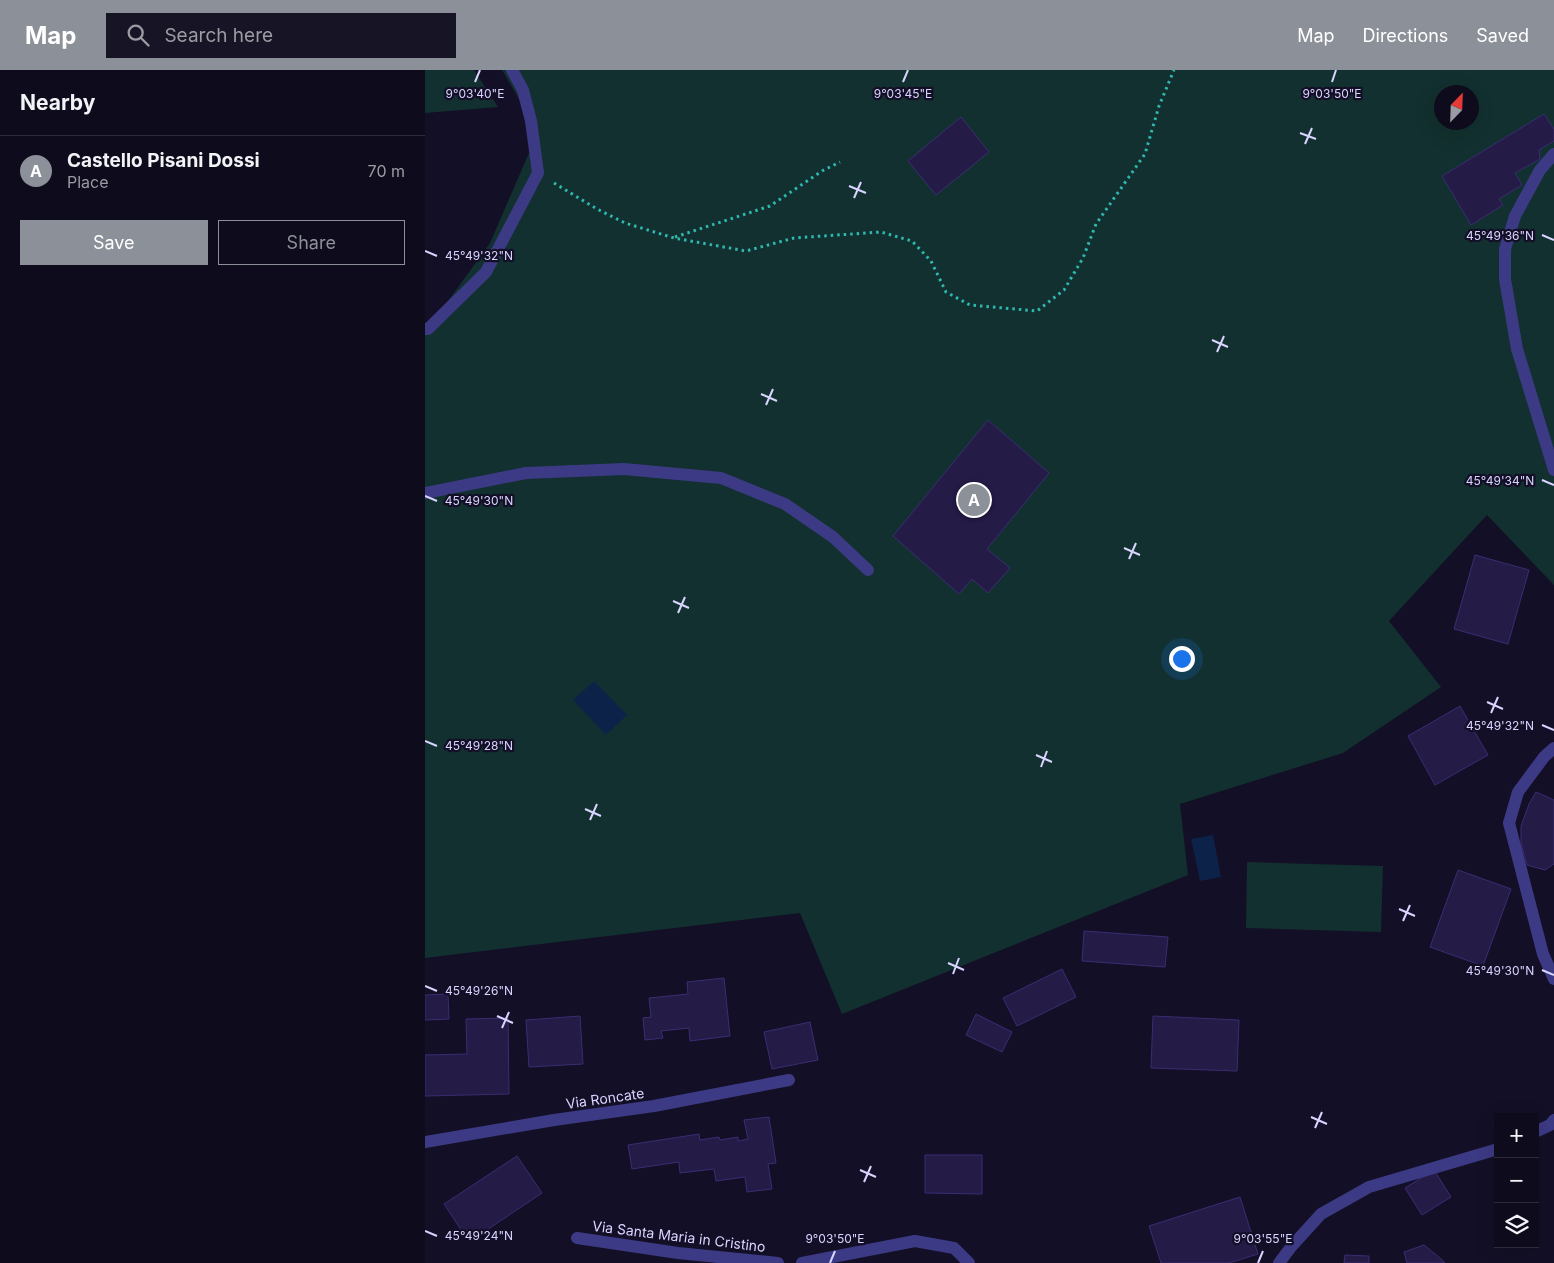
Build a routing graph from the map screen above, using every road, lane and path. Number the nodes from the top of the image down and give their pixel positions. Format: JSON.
{"nodes":[{"id":1,"x":512,"y":70,"type":"edge"},
{"id":2,"x":1174,"y":70,"type":"edge"},
{"id":3,"x":1554,"y":154,"type":"edge"},
{"id":4,"x":840,"y":162,"type":"dead end"},
{"id":5,"x":538,"y":173,"type":"junction"},
{"id":6,"x":674,"y":238,"type":"junction"},
{"id":7,"x":425,"y":329,"type":"edge"},
{"id":8,"x":1554,"y":470,"type":"edge"},
{"id":9,"x":425,"y":493,"type":"edge"},
{"id":10,"x":868,"y":570,"type":"dead end"},
{"id":11,"x":1554,"y":748,"type":"edge"},
{"id":12,"x":1554,"y":979,"type":"edge"},
{"id":13,"x":789,"y":1080,"type":"dead end"},
{"id":14,"x":1554,"y":1120,"type":"edge"},
{"id":15,"x":1539,"y":1130,"type":"edge"},
{"id":16,"x":425,"y":1142,"type":"edge"},
{"id":17,"x":1494,"y":1149,"type":"edge"},
{"id":18,"x":577,"y":1238,"type":"dead end"},
{"id":19,"x":778,"y":1263,"type":"edge"},
{"id":20,"x":802,"y":1263,"type":"edge"},
{"id":21,"x":969,"y":1263,"type":"edge"},
{"id":22,"x":1279,"y":1263,"type":"edge"}],
"edges":[{"from":1,"to":5,"type":"street"},
{"from":2,"to":6,"type":"path"},
{"from":3,"to":8,"type":"street"},
{"from":4,"to":6,"type":"path"},
{"from":5,"to":6,"type":"path"},
{"from":5,"to":7,"type":"street"},
{"from":9,"to":10,"type":"street"},
{"from":11,"to":12,"type":"street"},
{"from":13,"to":16,"type":"street","name":"Via Roncate"},
{"from":14,"to":15,"type":"street"},
{"from":17,"to":22,"type":"street"},
{"from":18,"to":19,"type":"street","name":"Via Santa Maria in Cristino"},
{"from":20,"to":21,"type":"street"}]}
